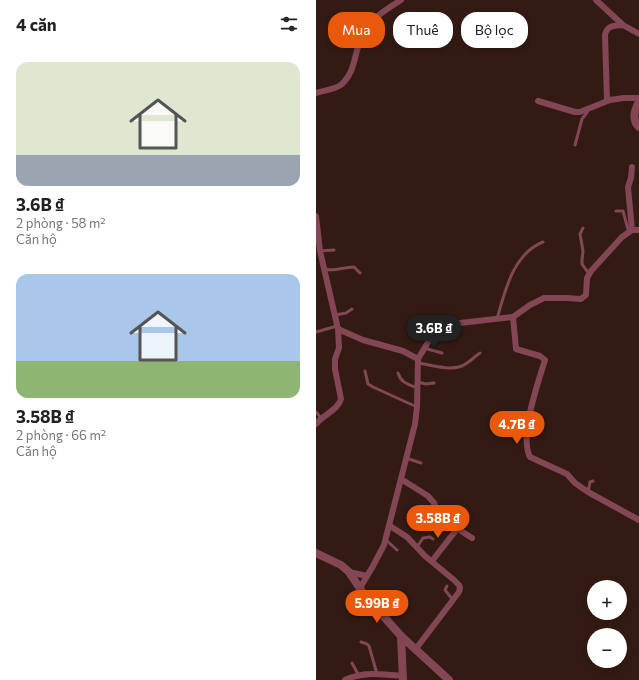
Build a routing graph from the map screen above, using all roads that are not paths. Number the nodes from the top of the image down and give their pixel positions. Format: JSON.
{"nodes":[{"id":1,"x":401,"y":0,"type":"edge"},
{"id":2,"x":596,"y":0,"type":"edge"},
{"id":3,"x":622,"y":25,"type":"junction"},
{"id":4,"x":639,"y":34,"type":"edge"},
{"id":5,"x":316,"y":93,"type":"edge"},
{"id":6,"x":639,"y":98,"type":"edge"},
{"id":7,"x":538,"y":101,"type":"dead end"},
{"id":8,"x":607,"y":101,"type":"junction"},
{"id":9,"x":639,"y":101,"type":"edge"},
{"id":10,"x":589,"y":109,"type":"junction"},
{"id":11,"x":639,"y":127,"type":"edge"},
{"id":12,"x":575,"y":145,"type":"dead end"},
{"id":13,"x":632,"y":167,"type":"dead end"},
{"id":14,"x":616,"y":211,"type":"dead end"},
{"id":15,"x":316,"y":216,"type":"edge"},
{"id":16,"x":583,"y":228,"type":"dead end"},
{"id":17,"x":633,"y":231,"type":"edge"},
{"id":18,"x":543,"y":242,"type":"dead end"},
{"id":19,"x":334,"y":250,"type":"dead end"},
{"id":20,"x":320,"y":251,"type":"junction"},
{"id":21,"x":324,"y":269,"type":"junction"},
{"id":22,"x":360,"y":273,"type":"dead end"},
{"id":23,"x":588,"y":274,"type":"junction"},
{"id":24,"x":352,"y":309,"type":"dead end"},
{"id":25,"x":334,"y":314,"type":"junction"},
{"id":26,"x":513,"y":317,"type":"junction"},
{"id":27,"x":497,"y":319,"type":"junction"},
{"id":28,"x":337,"y":327,"type":"junction"},
{"id":29,"x":316,"y":332,"type":"edge"},
{"id":30,"x":424,"y":348,"type":"junction"},
{"id":31,"x":442,"y":353,"type":"dead end"},
{"id":32,"x":480,"y":353,"type":"dead end"},
{"id":33,"x":418,"y":361,"type":"junction"},
{"id":34,"x":365,"y":371,"type":"dead end"},
{"id":35,"x":398,"y":373,"type":"dead end"},
{"id":36,"x":434,"y":383,"type":"dead end"},
{"id":37,"x":417,"y":385,"type":"junction"},
{"id":38,"x":417,"y":407,"type":"junction"},
{"id":39,"x":316,"y":412,"type":"edge"},
{"id":40,"x":321,"y":418,"type":"junction"},
{"id":41,"x":316,"y":424,"type":"edge"},
{"id":42,"x":406,"y":458,"type":"junction"},
{"id":43,"x":421,"y":463,"type":"dead end"},
{"id":44,"x":401,"y":478,"type":"junction"},
{"id":45,"x":593,"y":481,"type":"dead end"},
{"id":46,"x":588,"y":492,"type":"junction"},
{"id":47,"x":639,"y":520,"type":"edge"},
{"id":48,"x":390,"y":526,"type":"junction"},
{"id":49,"x":457,"y":528,"type":"junction"},
{"id":50,"x":472,"y":538,"type":"dead end"},
{"id":51,"x":433,"y":539,"type":"dead end"},
{"id":52,"x":386,"y":540,"type":"junction"},
{"id":53,"x":417,"y":547,"type":"junction"},
{"id":54,"x":397,"y":550,"type":"dead end"},
{"id":55,"x":316,"y":553,"type":"edge"},
{"id":56,"x":432,"y":561,"type":"junction"},
{"id":57,"x":349,"y":572,"type":"junction"},
{"id":58,"x":367,"y":576,"type":"junction"},
{"id":59,"x":447,"y":586,"type":"dead end"},
{"id":60,"x":360,"y":588,"type":"junction"},
{"id":61,"x":453,"y":600,"type":"junction"},
{"id":62,"x":401,"y":636,"type":"junction"},
{"id":63,"x":361,"y":642,"type":"dead end"},
{"id":64,"x":413,"y":648,"type":"junction"},
{"id":65,"x":402,"y":654,"type":"junction"},
{"id":66,"x":352,"y":663,"type":"dead end"},
{"id":67,"x":377,"y":674,"type":"junction"},
{"id":68,"x":359,"y":676,"type":"junction"},
{"id":69,"x":403,"y":678,"type":"edge"},
{"id":70,"x":345,"y":680,"type":"edge"},
{"id":71,"x":448,"y":680,"type":"edge"}],
"edges":[{"from":1,"to":5,"type":"street"},
{"from":2,"to":3,"type":"street"},
{"from":3,"to":4,"type":"street"},
{"from":3,"to":8,"type":"street"},
{"from":6,"to":8,"type":"street"},
{"from":7,"to":10,"type":"street"},
{"from":8,"to":10,"type":"street"},
{"from":9,"to":11,"type":"street"},
{"from":10,"to":12,"type":"lane"},
{"from":13,"to":17,"type":"street"},
{"from":14,"to":17,"type":"lane"},
{"from":15,"to":20,"type":"street"},
{"from":16,"to":23,"type":"lane"},
{"from":17,"to":23,"type":"street"},
{"from":18,"to":27,"type":"lane"},
{"from":19,"to":20,"type":"lane"},
{"from":20,"to":21,"type":"street"},
{"from":21,"to":22,"type":"lane"},
{"from":21,"to":25,"type":"street"},
{"from":23,"to":26,"type":"street"},
{"from":24,"to":25,"type":"lane"},
{"from":25,"to":28,"type":"street"},
{"from":26,"to":27,"type":"street"},
{"from":26,"to":46,"type":"street"},
{"from":27,"to":30,"type":"street"},
{"from":28,"to":29,"type":"lane"},
{"from":28,"to":33,"type":"street"},
{"from":28,"to":40,"type":"street"},
{"from":30,"to":31,"type":"lane"},
{"from":30,"to":33,"type":"street"},
{"from":32,"to":33,"type":"lane"},
{"from":33,"to":37,"type":"street"},
{"from":34,"to":38,"type":"lane"},
{"from":35,"to":37,"type":"lane"},
{"from":36,"to":37,"type":"lane"},
{"from":37,"to":38,"type":"street"},
{"from":38,"to":42,"type":"street"},
{"from":39,"to":40,"type":"lane"},
{"from":40,"to":41,"type":"street"},
{"from":42,"to":43,"type":"lane"},
{"from":42,"to":44,"type":"street"},
{"from":44,"to":48,"type":"street"},
{"from":44,"to":49,"type":"street"},
{"from":45,"to":46,"type":"lane"},
{"from":46,"to":47,"type":"street"},
{"from":48,"to":52,"type":"street"},
{"from":48,"to":53,"type":"street"},
{"from":49,"to":50,"type":"street"},
{"from":49,"to":56,"type":"street"},
{"from":51,"to":53,"type":"lane"},
{"from":52,"to":54,"type":"lane"},
{"from":52,"to":58,"type":"street"},
{"from":53,"to":56,"type":"street"},
{"from":55,"to":57,"type":"street"},
{"from":56,"to":61,"type":"street"},
{"from":57,"to":58,"type":"street"},
{"from":57,"to":60,"type":"street"},
{"from":58,"to":60,"type":"street"},
{"from":59,"to":61,"type":"lane"},
{"from":60,"to":62,"type":"street"},
{"from":61,"to":64,"type":"street"},
{"from":62,"to":64,"type":"street"},
{"from":62,"to":65,"type":"street"},
{"from":63,"to":67,"type":"lane"},
{"from":64,"to":65,"type":"street"},
{"from":64,"to":71,"type":"street"},
{"from":65,"to":69,"type":"street"},
{"from":66,"to":68,"type":"lane"},
{"from":67,"to":68,"type":"street"},
{"from":67,"to":69,"type":"street"},
{"from":68,"to":70,"type":"street"}]}
